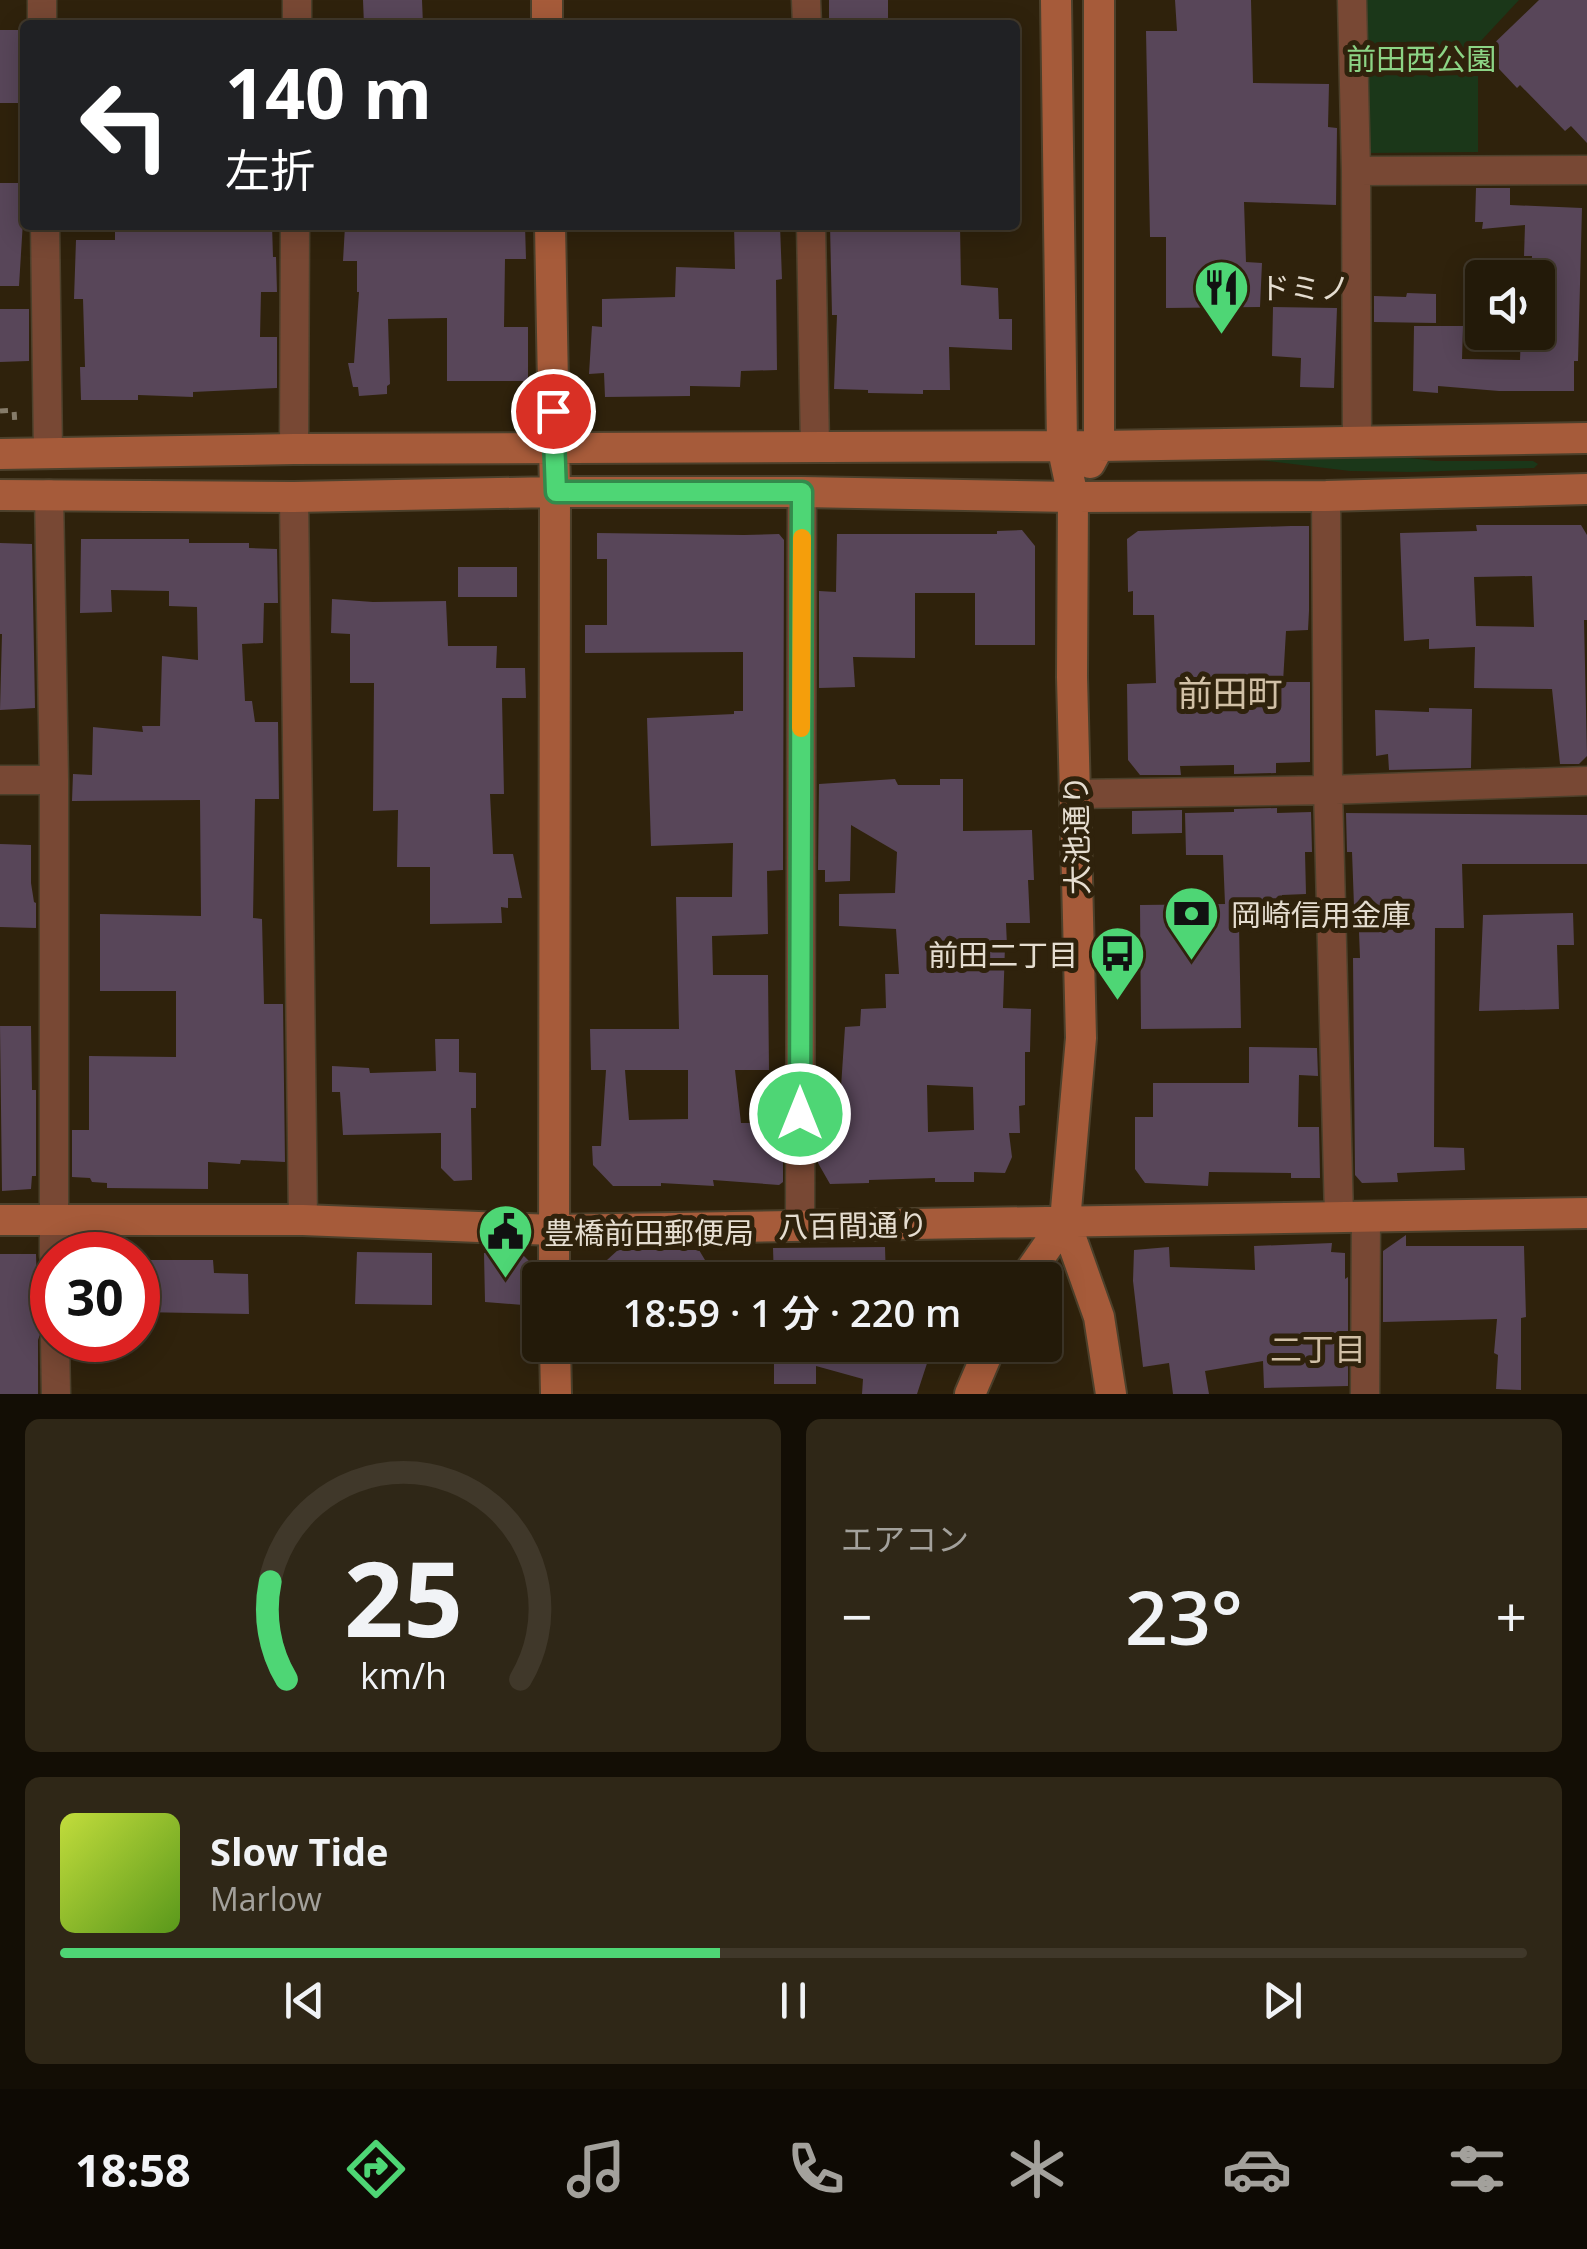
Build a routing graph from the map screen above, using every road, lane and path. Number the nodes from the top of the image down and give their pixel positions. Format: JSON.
{"nodes":[{"id":1,"x":1056,"y":0,"type":"edge"},
{"id":2,"x":1099,"y":0,"type":"edge"},
{"id":3,"x":1352,"y":0,"type":"edge"},
{"id":4,"x":1356,"y":170,"type":"junction"},
{"id":5,"x":1587,"y":170,"type":"edge"},
{"id":6,"x":45,"y":230,"type":"edge"},
{"id":7,"x":296,"y":230,"type":"edge"},
{"id":8,"x":550,"y":230,"type":"edge"},
{"id":9,"x":810,"y":230,"type":"edge"},
{"id":10,"x":0,"y":411,"type":"edge"},
{"id":11,"x":0,"y":424,"type":"edge"},
{"id":12,"x":1587,"y":438,"type":"edge"},
{"id":13,"x":1357,"y":442,"type":"junction"},
{"id":14,"x":1062,"y":445,"type":"junction"},
{"id":15,"x":1099,"y":446,"type":"junction"},
{"id":16,"x":554,"y":447,"type":"junction"},
{"id":17,"x":815,"y":447,"type":"junction"},
{"id":18,"x":294,"y":448,"type":"junction"},
{"id":19,"x":48,"y":453,"type":"junction"},
{"id":20,"x":0,"y":454,"type":"edge"},
{"id":21,"x":1587,"y":489,"type":"edge"},
{"id":22,"x":556,"y":492,"type":"junction"},
{"id":23,"x":802,"y":492,"type":"junction"},
{"id":24,"x":49,"y":494,"type":"junction"},
{"id":25,"x":0,"y":495,"type":"edge"},
{"id":26,"x":1326,"y":496,"type":"junction"},
{"id":27,"x":294,"y":497,"type":"junction"},
{"id":28,"x":1073,"y":497,"type":"junction"},
{"id":29,"x":0,"y":780,"type":"edge"},
{"id":30,"x":54,"y":780,"type":"junction"},
{"id":31,"x":1587,"y":781,"type":"edge"},
{"id":32,"x":1328,"y":790,"type":"junction"},
{"id":33,"x":1075,"y":794,"type":"junction"},
{"id":34,"x":1587,"y":1213,"type":"edge"},
{"id":35,"x":1352,"y":1216,"type":"junction"},
{"id":36,"x":0,"y":1220,"type":"edge"},
{"id":37,"x":54,"y":1220,"type":"junction"},
{"id":38,"x":304,"y":1220,"type":"junction"},
{"id":39,"x":1066,"y":1221,"type":"junction"},
{"id":40,"x":800,"y":1226,"type":"junction"},
{"id":41,"x":553,"y":1230,"type":"junction"},
{"id":42,"x":54,"y":1232,"type":"edge"},
{"id":43,"x":554,"y":1262,"type":"edge"},
{"id":44,"x":1037,"y":1262,"type":"edge"},
{"id":45,"x":55,"y":1362,"type":"edge"},
{"id":46,"x":555,"y":1362,"type":"edge"},
{"id":47,"x":984,"y":1362,"type":"edge"},
{"id":48,"x":56,"y":1394,"type":"edge"},
{"id":49,"x":556,"y":1394,"type":"edge"},
{"id":50,"x":970,"y":1394,"type":"edge"},
{"id":51,"x":1111,"y":1394,"type":"edge"},
{"id":52,"x":1364,"y":1394,"type":"edge"}],
"edges":[{"from":1,"to":14,"type":"street","name":"大池通り"},
{"from":2,"to":15,"type":"street","name":"大池通り"},
{"from":3,"to":4,"type":"street"},
{"from":4,"to":5,"type":"street"},
{"from":4,"to":13,"type":"street"},
{"from":6,"to":19,"type":"street"},
{"from":7,"to":18,"type":"street"},
{"from":8,"to":16,"type":"street"},
{"from":9,"to":17,"type":"street"},
{"from":10,"to":11,"type":"path"},
{"from":12,"to":13,"type":"street"},
{"from":13,"to":15,"type":"street"},
{"from":14,"to":15,"type":"street"},
{"from":14,"to":17,"type":"street"},
{"from":14,"to":28,"type":"street","name":"大池通り"},
{"from":15,"to":28,"type":"street","name":"大池通り"},
{"from":16,"to":17,"type":"street"},
{"from":16,"to":18,"type":"street"},
{"from":16,"to":22,"type":"street"},
{"from":18,"to":19,"type":"street"},
{"from":19,"to":20,"type":"street"},
{"from":21,"to":26,"type":"street"},
{"from":22,"to":23,"type":"street"},
{"from":22,"to":27,"type":"street"},
{"from":22,"to":41,"type":"street"},
{"from":23,"to":28,"type":"street"},
{"from":23,"to":40,"type":"street"},
{"from":24,"to":25,"type":"street"},
{"from":24,"to":27,"type":"street"},
{"from":24,"to":30,"type":"street"},
{"from":26,"to":28,"type":"street"},
{"from":26,"to":32,"type":"street"},
{"from":27,"to":38,"type":"street"},
{"from":28,"to":33,"type":"street","name":"大池通り"},
{"from":29,"to":30,"type":"street"},
{"from":30,"to":37,"type":"street"},
{"from":31,"to":32,"type":"street"},
{"from":32,"to":33,"type":"street"},
{"from":32,"to":35,"type":"street"},
{"from":33,"to":39,"type":"street","name":"大池通り"},
{"from":34,"to":35,"type":"street","name":"八百間通り"},
{"from":35,"to":39,"type":"street","name":"八百間通り"},
{"from":35,"to":52,"type":"street"},
{"from":36,"to":37,"type":"street","name":"八百間通り"},
{"from":37,"to":38,"type":"street","name":"八百間通り"},
{"from":37,"to":42,"type":"street"},
{"from":38,"to":41,"type":"street","name":"八百間通り"},
{"from":39,"to":40,"type":"street","name":"八百間通り"},
{"from":39,"to":44,"type":"street"},
{"from":39,"to":51,"type":"street"},
{"from":40,"to":41,"type":"street","name":"八百間通り"},
{"from":41,"to":43,"type":"street"},
{"from":45,"to":48,"type":"street"},
{"from":46,"to":49,"type":"street"},
{"from":47,"to":50,"type":"street"}]}
